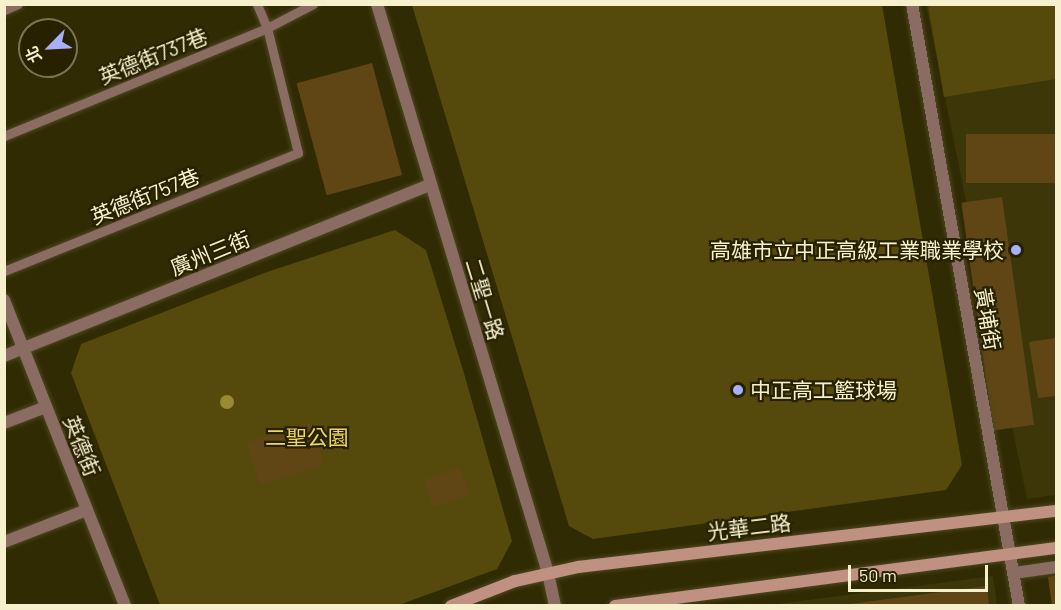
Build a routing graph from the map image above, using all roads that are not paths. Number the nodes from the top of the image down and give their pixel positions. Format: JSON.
{"nodes":[{"id":1,"x":18,"y":4,"type":"edge"},
{"id":2,"x":257,"y":4,"type":"edge"},
{"id":3,"x":313,"y":4,"type":"edge"},
{"id":4,"x":377,"y":4,"type":"edge"},
{"id":5,"x":912,"y":4,"type":"edge"},
{"id":6,"x":4,"y":10,"type":"edge"},
{"id":7,"x":267,"y":28,"type":"junction"},
{"id":8,"x":4,"y":136,"type":"edge"},
{"id":9,"x":430,"y":185,"type":"junction"},
{"id":10,"x":4,"y":272,"type":"edge"},
{"id":11,"x":4,"y":300,"type":"edge"},
{"id":12,"x":24,"y":349,"type":"junction"},
{"id":13,"x":4,"y":356,"type":"edge"},
{"id":14,"x":46,"y":407,"type":"junction"},
{"id":15,"x":4,"y":423,"type":"edge"},
{"id":16,"x":87,"y":510,"type":"junction"},
{"id":17,"x":1056,"y":511,"type":"edge"},
{"id":18,"x":1004,"y":517,"type":"junction"},
{"id":19,"x":4,"y":542,"type":"edge"},
{"id":20,"x":1056,"y":548,"type":"edge"},
{"id":21,"x":1010,"y":555,"type":"junction"},
{"id":22,"x":1056,"y":567,"type":"edge"},
{"id":23,"x":548,"y":573,"type":"junction"},
{"id":24,"x":1014,"y":573,"type":"junction"},
{"id":25,"x":697,"y":600,"type":"edge"},
{"id":26,"x":125,"y":606,"type":"edge"},
{"id":27,"x":451,"y":606,"type":"edge"},
{"id":28,"x":555,"y":606,"type":"edge"},
{"id":29,"x":615,"y":606,"type":"edge"},
{"id":30,"x":1019,"y":606,"type":"edge"}],
"edges":[{"from":1,"to":6,"type":"lane"},
{"from":2,"to":7,"type":"lane"},
{"from":3,"to":7,"type":"lane","name":"英德街737巷"},
{"from":4,"to":9,"type":"street","name":"二聖一路"},
{"from":5,"to":18,"type":"street","name":"黃埔街"},
{"from":7,"to":8,"type":"lane","name":"英德街737巷"},
{"from":7,"to":10,"type":"lane","name":"英德街757巷"},
{"from":9,"to":12,"type":"street","name":"廣州三街"},
{"from":9,"to":23,"type":"street","name":"二聖一路"},
{"from":11,"to":12,"type":"street","name":"英德街"},
{"from":12,"to":13,"type":"street","name":"廣州三街"},
{"from":12,"to":14,"type":"street","name":"英德街"},
{"from":14,"to":15,"type":"street"},
{"from":14,"to":16,"type":"street","name":"英德街"},
{"from":16,"to":19,"type":"street"},
{"from":16,"to":26,"type":"street","name":"英德街"},
{"from":17,"to":18,"type":"street","name":"光華二路"},
{"from":18,"to":21,"type":"street","name":"黃埔街"},
{"from":18,"to":23,"type":"street","name":"光華二路"},
{"from":20,"to":21,"type":"street"},
{"from":21,"to":24,"type":"street","name":"黃埔街"},
{"from":21,"to":25,"type":"street"},
{"from":22,"to":24,"type":"street"},
{"from":23,"to":27,"type":"street","name":"光華二路"},
{"from":23,"to":28,"type":"street","name":"二聖一路"},
{"from":24,"to":30,"type":"street","name":"黃埔街"},
{"from":25,"to":29,"type":"street"}]}
